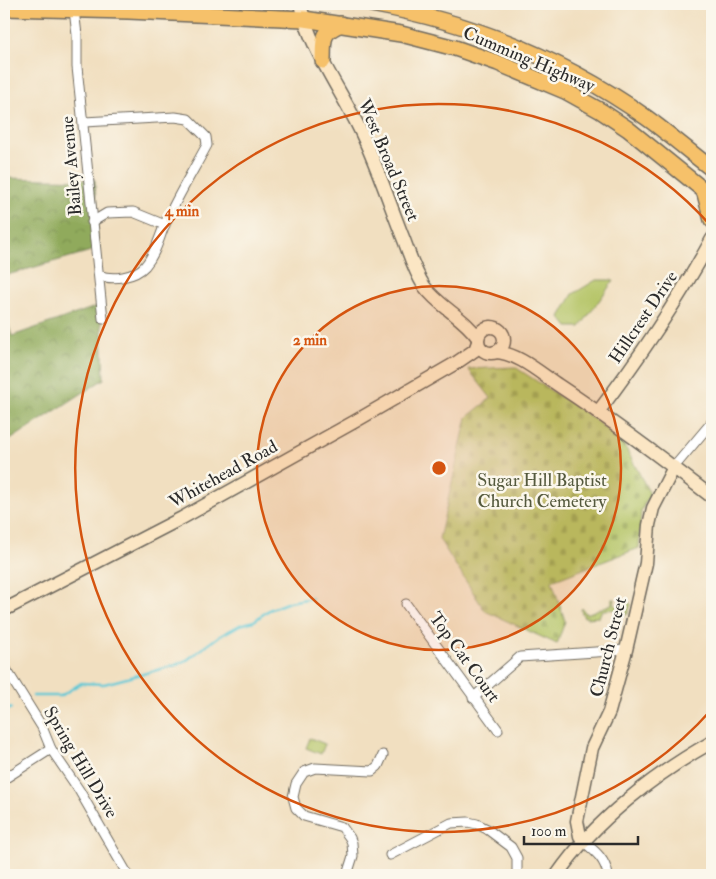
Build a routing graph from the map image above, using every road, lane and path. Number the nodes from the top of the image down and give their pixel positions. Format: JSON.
{"nodes":[{"id":1,"x":300,"y":4,"type":"edge"},
{"id":2,"x":372,"y":4,"type":"edge"},
{"id":3,"x":4,"y":8,"type":"edge"},
{"id":4,"x":74,"y":10,"type":"junction"},
{"id":5,"x":304,"y":19,"type":"junction"},
{"id":6,"x":341,"y":24,"type":"junction"},
{"id":7,"x":323,"y":61,"type":"junction"},
{"id":8,"x":84,"y":122,"type":"junction"},
{"id":9,"x":712,"y":169,"type":"edge"},
{"id":10,"x":708,"y":194,"type":"edge"},
{"id":11,"x":712,"y":220,"type":"edge"},
{"id":12,"x":92,"y":222,"type":"junction"},
{"id":13,"x":165,"y":225,"type":"junction"},
{"id":14,"x":712,"y":239,"type":"edge"},
{"id":15,"x":99,"y":275,"type":"junction"},
{"id":16,"x":103,"y":319,"type":"dead end"},
{"id":17,"x":461,"y":320,"type":"junction"},
{"id":18,"x":488,"y":327,"type":"junction"},
{"id":19,"x":504,"y":338,"type":"junction"},
{"id":20,"x":485,"y":346,"type":"junction"},
{"id":21,"x":519,"y":359,"type":"junction"},
{"id":22,"x":598,"y":412,"type":"junction"},
{"id":23,"x":712,"y":422,"type":"edge"},
{"id":24,"x":674,"y":467,"type":"junction"},
{"id":25,"x":712,"y":497,"type":"edge"},
{"id":26,"x":406,"y":604,"type":"dead end"},
{"id":27,"x":4,"y":610,"type":"edge"},
{"id":28,"x":626,"y":650,"type":"junction"},
{"id":29,"x":4,"y":666,"type":"edge"},
{"id":30,"x":473,"y":698,"type":"junction"},
{"id":31,"x":498,"y":730,"type":"dead end"},
{"id":32,"x":712,"y":742,"type":"edge"},
{"id":33,"x":52,"y":750,"type":"junction"},
{"id":34,"x":383,"y":755,"type":"dead end"},
{"id":35,"x":4,"y":779,"type":"edge"},
{"id":36,"x":582,"y":839,"type":"junction"},
{"id":37,"x":390,"y":855,"type":"dead end"},
{"id":38,"x":128,"y":875,"type":"edge"},
{"id":39,"x":347,"y":875,"type":"edge"},
{"id":40,"x":517,"y":875,"type":"edge"},
{"id":41,"x":557,"y":875,"type":"edge"},
{"id":42,"x":608,"y":875,"type":"edge"}],
"edges":[{"from":1,"to":5,"type":"street","name":"West Broad Street"},
{"from":2,"to":9,"type":"highway","name":"Cumming Highway"},
{"from":3,"to":4,"type":"highway","name":"Cumming Highway"},
{"from":4,"to":5,"type":"highway","name":"Cumming Highway"},
{"from":4,"to":8,"type":"street","name":"Bailey Avenue"},
{"from":5,"to":6,"type":"highway","name":"Cumming Highway"},
{"from":5,"to":7,"type":"street","name":"West Broad Street"},
{"from":6,"to":7,"type":"highway"},
{"from":6,"to":10,"type":"highway","name":"Cumming Highway"},
{"from":7,"to":17,"type":"street","name":"West Broad Street"},
{"from":8,"to":12,"type":"street","name":"Bailey Avenue"},
{"from":8,"to":13,"type":"street"},
{"from":10,"to":11,"type":"highway"},
{"from":12,"to":13,"type":"street"},
{"from":12,"to":15,"type":"street","name":"Bailey Avenue"},
{"from":13,"to":15,"type":"street"},
{"from":14,"to":22,"type":"street","name":"Hillcrest Drive"},
{"from":15,"to":16,"type":"street","name":"Bailey Avenue"},
{"from":17,"to":18,"type":"street","name":"West Broad Street"},
{"from":17,"to":20,"type":"street","name":"West Broad Street"},
{"from":18,"to":19,"type":"street"},
{"from":18,"to":20,"type":"street"},
{"from":19,"to":20,"type":"street"},
{"from":19,"to":21,"type":"street"},
{"from":20,"to":21,"type":"street"},
{"from":20,"to":27,"type":"street","name":"Whitehead Road"},
{"from":21,"to":22,"type":"street"},
{"from":22,"to":24,"type":"street"},
{"from":23,"to":24,"type":"street"},
{"from":24,"to":25,"type":"street"},
{"from":24,"to":28,"type":"street","name":"Church Street"},
{"from":26,"to":30,"type":"street","name":"Top Cat Court"},
{"from":28,"to":30,"type":"street"},
{"from":28,"to":36,"type":"street","name":"Church Street"},
{"from":29,"to":33,"type":"street","name":"Spring Hill Drive"},
{"from":30,"to":31,"type":"street","name":"Top Cat Court"},
{"from":32,"to":36,"type":"street"},
{"from":33,"to":35,"type":"street"},
{"from":33,"to":38,"type":"street","name":"Spring Hill Drive"},
{"from":34,"to":39,"type":"street"},
{"from":36,"to":41,"type":"street"},
{"from":36,"to":42,"type":"street"},
{"from":37,"to":40,"type":"street"}]}
